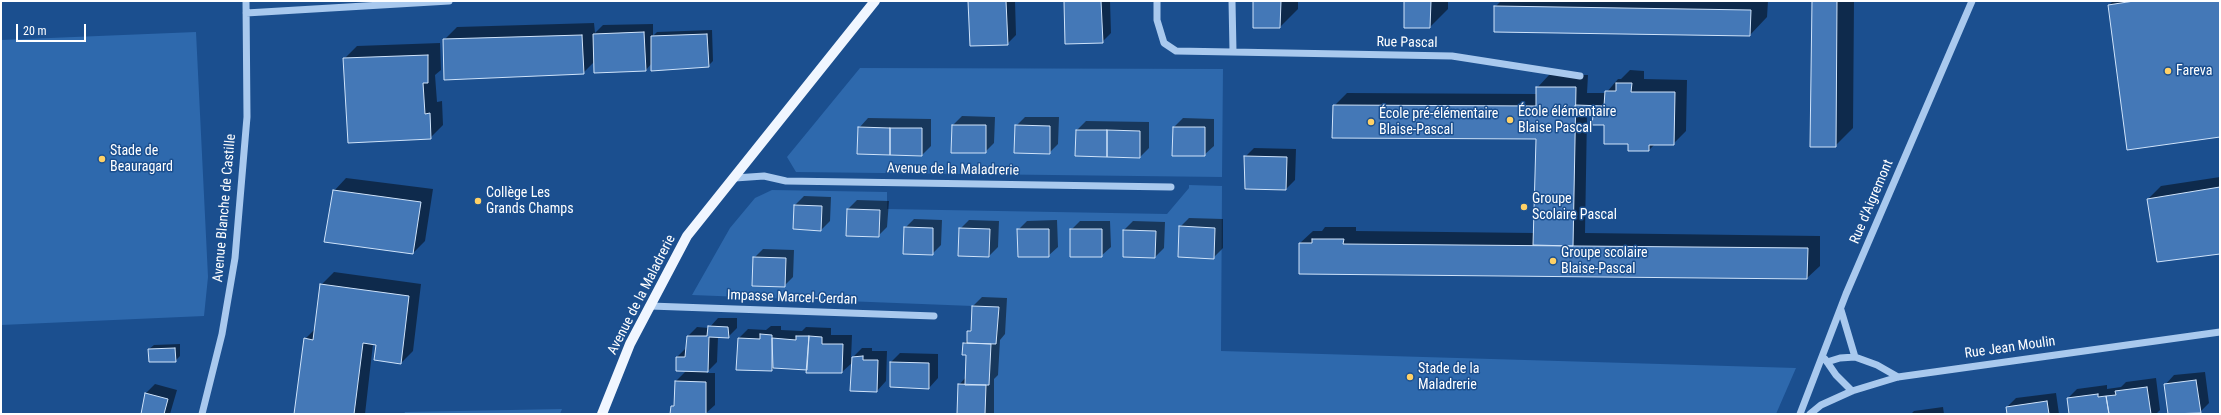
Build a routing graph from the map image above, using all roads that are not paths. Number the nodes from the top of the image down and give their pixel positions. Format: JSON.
{"nodes":[{"id":1,"x":246,"y":1,"type":"edge"},
{"id":2,"x":449,"y":1,"type":"edge"},
{"id":3,"x":876,"y":1,"type":"edge"},
{"id":4,"x":1157,"y":1,"type":"edge"},
{"id":5,"x":1232,"y":1,"type":"edge"},
{"id":6,"x":1972,"y":1,"type":"edge"},
{"id":7,"x":246,"y":13,"type":"junction"},
{"id":8,"x":1233,"y":51,"type":"junction"},
{"id":9,"x":1580,"y":76,"type":"dead end"},
{"id":10,"x":735,"y":178,"type":"junction"},
{"id":11,"x":1171,"y":187,"type":"dead end"},
{"id":12,"x":650,"y":306,"type":"junction"},
{"id":13,"x":1841,"y":310,"type":"junction"},
{"id":14,"x":934,"y":316,"type":"dead end"},
{"id":15,"x":2220,"y":332,"type":"edge"},
{"id":16,"x":1855,"y":358,"type":"junction"},
{"id":17,"x":1825,"y":359,"type":"junction"},
{"id":18,"x":1898,"y":377,"type":"junction"},
{"id":19,"x":1852,"y":391,"type":"junction"},
{"id":20,"x":202,"y":414,"type":"edge"},
{"id":21,"x":602,"y":414,"type":"edge"},
{"id":22,"x":1800,"y":414,"type":"edge"},
{"id":23,"x":1810,"y":414,"type":"edge"}],
"edges":[{"from":1,"to":7,"type":"street","name":"Avenue Blanche de Castille"},
{"from":2,"to":7,"type":"street"},
{"from":3,"to":10,"type":"main road","name":"Avenue de la Maladrerie"},
{"from":4,"to":8,"type":"street","name":"Rue Pascal"},
{"from":5,"to":8,"type":"street"},
{"from":6,"to":13,"type":"street","name":"Rue d'Aigremont"},
{"from":7,"to":20,"type":"street","name":"Avenue Blanche de Castille"},
{"from":8,"to":9,"type":"street","name":"Rue Pascal"},
{"from":10,"to":11,"type":"street","name":"Avenue de la Maladrerie"},
{"from":10,"to":12,"type":"main road","name":"Avenue de la Maladrerie"},
{"from":12,"to":14,"type":"street","name":"Impasse Marcel-Cerdan"},
{"from":12,"to":21,"type":"main road","name":"Avenue de la Maladrerie"},
{"from":13,"to":16,"type":"street"},
{"from":13,"to":17,"type":"street","name":"Rue d'Aigremont"},
{"from":15,"to":18,"type":"street","name":"Rue Jean Moulin"},
{"from":16,"to":17,"type":"street"},
{"from":16,"to":18,"type":"street"},
{"from":17,"to":19,"type":"street"},
{"from":17,"to":22,"type":"street","name":"Rue d'Aigremont"},
{"from":18,"to":19,"type":"street","name":"Rue Jean Moulin"},
{"from":19,"to":23,"type":"street","name":"Rue Jean Moulin"}]}
